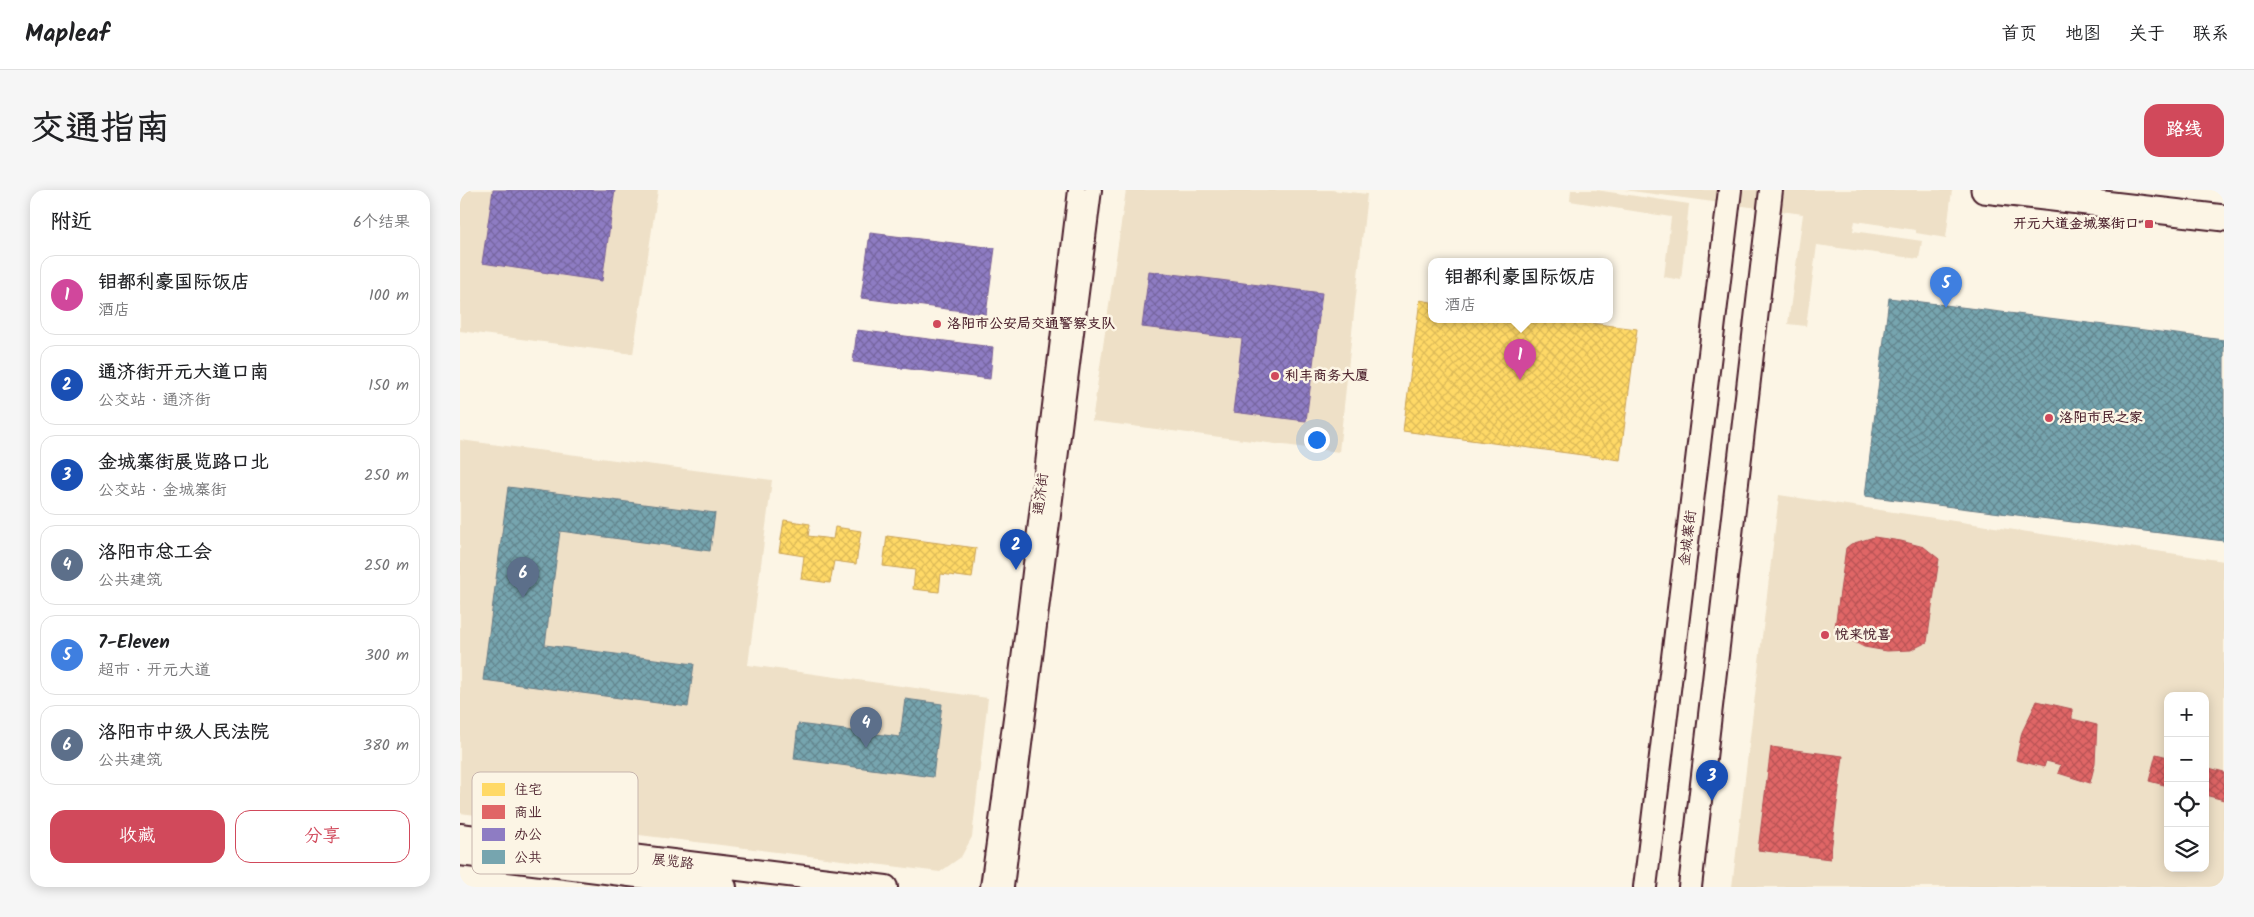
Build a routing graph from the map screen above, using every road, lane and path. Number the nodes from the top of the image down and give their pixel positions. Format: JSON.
{"nodes":[{"id":1,"x":1077,"y":190,"type":"edge"},
{"id":2,"x":1093,"y":190,"type":"edge"},
{"id":3,"x":1730,"y":190,"type":"edge"},
{"id":4,"x":1771,"y":190,"type":"edge"},
{"id":5,"x":1984,"y":190,"type":"edge"},
{"id":6,"x":2224,"y":218,"type":"edge"},
{"id":7,"x":638,"y":857,"type":"edge"},
{"id":8,"x":621,"y":874,"type":"edge"},
{"id":9,"x":725,"y":887,"type":"edge"},
{"id":10,"x":886,"y":887,"type":"edge"},
{"id":11,"x":989,"y":887,"type":"edge"},
{"id":12,"x":1005,"y":887,"type":"edge"},
{"id":13,"x":1646,"y":887,"type":"edge"},
{"id":14,"x":1690,"y":887,"type":"edge"}],
"edges":[{"from":1,"to":11,"type":"street","name":"通济街"},
{"from":2,"to":12,"type":"street","name":"通济街"},
{"from":3,"to":13,"type":"main road","name":"金城寨街"},
{"from":4,"to":14,"type":"main road"},
{"from":5,"to":6,"type":"main road"},
{"from":7,"to":10,"type":"main road","name":"展览路"},
{"from":8,"to":9,"type":"main road","name":"展览路"}]}
